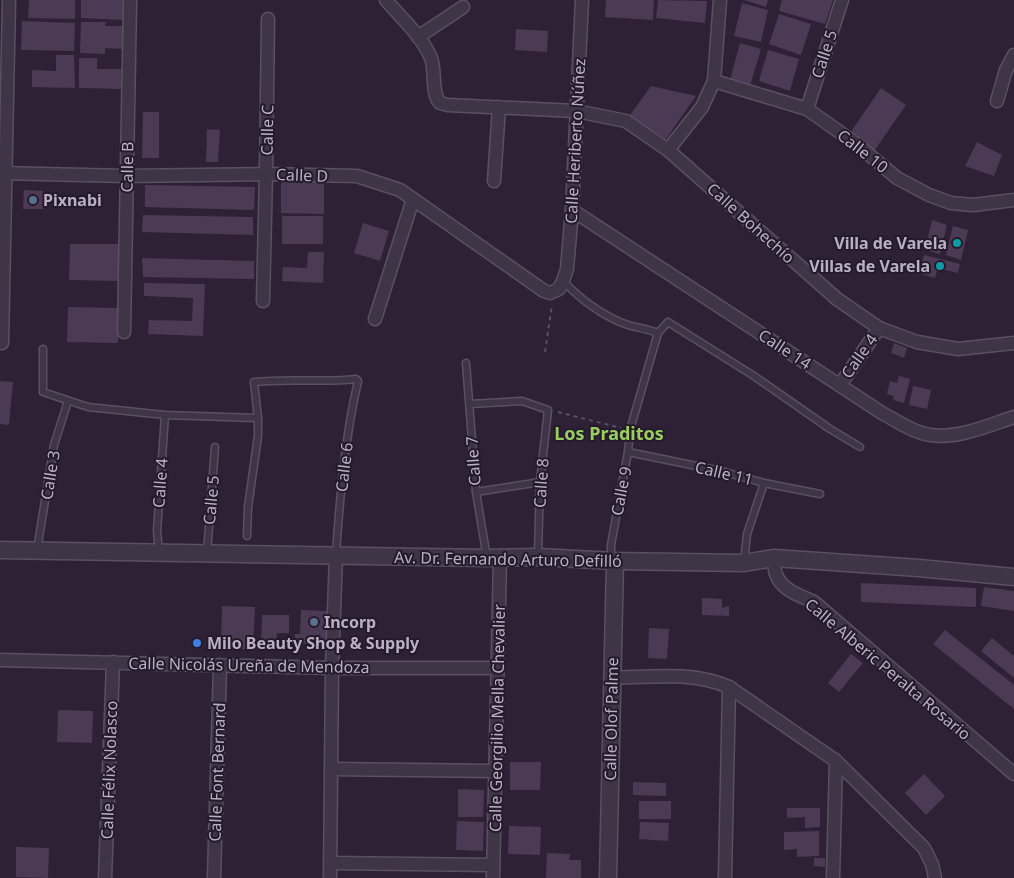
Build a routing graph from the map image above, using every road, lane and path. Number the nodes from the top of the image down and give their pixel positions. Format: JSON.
{"nodes":[{"id":1,"x":10,"y":0,"type":"edge"},
{"id":2,"x":386,"y":0,"type":"edge"},
{"id":3,"x":582,"y":0,"type":"edge"},
{"id":4,"x":720,"y":0,"type":"edge"},
{"id":5,"x":842,"y":0,"type":"edge"},
{"id":6,"x":130,"y":2,"type":"dead end"},
{"id":7,"x":463,"y":7,"type":"dead end"},
{"id":8,"x":268,"y":19,"type":"dead end"},
{"id":9,"x":418,"y":37,"type":"junction"},
{"id":10,"x":1014,"y":55,"type":"edge"},
{"id":11,"x":714,"y":81,"type":"junction"},
{"id":12,"x":997,"y":101,"type":"dead end"},
{"id":13,"x":498,"y":106,"type":"junction"},
{"id":14,"x":807,"y":109,"type":"junction"},
{"id":15,"x":576,"y":111,"type":"junction"},
{"id":16,"x":668,"y":150,"type":"junction"},
{"id":17,"x":3,"y":173,"type":"edge"},
{"id":18,"x":266,"y":174,"type":"junction"},
{"id":19,"x":126,"y":176,"type":"junction"},
{"id":20,"x":494,"y":181,"type":"dead end"},
{"id":21,"x":413,"y":199,"type":"junction"},
{"id":22,"x":1014,"y":200,"type":"edge"},
{"id":23,"x":572,"y":210,"type":"junction"},
{"id":24,"x":563,"y":282,"type":"junction"},
{"id":25,"x":553,"y":292,"type":"junction"},
{"id":26,"x":263,"y":301,"type":"dead end"},
{"id":27,"x":375,"y":319,"type":"dead end"},
{"id":28,"x":879,"y":328,"type":"junction"},
{"id":29,"x":124,"y":332,"type":"dead end"},
{"id":30,"x":658,"y":333,"type":"junction"},
{"id":31,"x":2,"y":343,"type":"dead end"},
{"id":32,"x":1014,"y":343,"type":"edge"},
{"id":33,"x":43,"y":349,"type":"dead end"},
{"id":34,"x":544,"y":352,"type":"dead end"},
{"id":35,"x":466,"y":363,"type":"dead end"},
{"id":36,"x":840,"y":385,"type":"junction"},
{"id":37,"x":68,"y":401,"type":"junction"},
{"id":38,"x":470,"y":404,"type":"junction"},
{"id":39,"x":548,"y":410,"type":"junction"},
{"id":40,"x":164,"y":415,"type":"junction"},
{"id":41,"x":1014,"y":417,"type":"edge"},
{"id":42,"x":258,"y":418,"type":"junction"},
{"id":43,"x":630,"y":430,"type":"junction"},
{"id":44,"x":215,"y":447,"type":"dead end"},
{"id":45,"x":860,"y":447,"type":"dead end"},
{"id":46,"x":628,"y":452,"type":"junction"},
{"id":47,"x":540,"y":482,"type":"junction"},
{"id":48,"x":764,"y":483,"type":"junction"},
{"id":49,"x":476,"y":492,"type":"junction"},
{"id":50,"x":820,"y":494,"type":"dead end"},
{"id":51,"x":247,"y":536,"type":"dead end"},
{"id":52,"x":0,"y":550,"type":"edge"},
{"id":53,"x":37,"y":551,"type":"junction"},
{"id":54,"x":158,"y":552,"type":"junction"},
{"id":55,"x":207,"y":553,"type":"junction"},
{"id":56,"x":336,"y":555,"type":"junction"},
{"id":57,"x":538,"y":557,"type":"junction"},
{"id":58,"x":493,"y":558,"type":"junction"},
{"id":59,"x":774,"y":558,"type":"junction"},
{"id":60,"x":615,"y":561,"type":"junction"},
{"id":61,"x":744,"y":563,"type":"junction"},
{"id":62,"x":1014,"y":577,"type":"edge"},
{"id":63,"x":0,"y":660,"type":"edge"},
{"id":64,"x":113,"y":662,"type":"junction"},
{"id":65,"x":220,"y":665,"type":"junction"},
{"id":66,"x":332,"y":668,"type":"junction"},
{"id":67,"x":498,"y":668,"type":"junction"},
{"id":68,"x":612,"y":678,"type":"junction"},
{"id":69,"x":729,"y":687,"type":"junction"},
{"id":70,"x":836,"y":761,"type":"junction"},
{"id":71,"x":332,"y":769,"type":"junction"},
{"id":72,"x":496,"y":771,"type":"junction"},
{"id":73,"x":1014,"y":774,"type":"edge"},
{"id":74,"x":330,"y":863,"type":"junction"},
{"id":75,"x":493,"y":872,"type":"edge"},
{"id":76,"x":105,"y":878,"type":"edge"},
{"id":77,"x":214,"y":878,"type":"edge"},
{"id":78,"x":330,"y":878,"type":"edge"},
{"id":79,"x":608,"y":878,"type":"edge"},
{"id":80,"x":725,"y":878,"type":"edge"},
{"id":81,"x":833,"y":878,"type":"edge"},
{"id":82,"x":935,"y":878,"type":"edge"}],
"edges":[{"from":1,"to":17,"type":"street"},
{"from":2,"to":9,"type":"street"},
{"from":3,"to":15,"type":"street","name":"Calle Heriberto Núñez"},
{"from":4,"to":11,"type":"street"},
{"from":5,"to":14,"type":"street","name":"Calle 5"},
{"from":6,"to":19,"type":"street","name":"Calle B"},
{"from":7,"to":9,"type":"street"},
{"from":8,"to":18,"type":"street","name":"Calle C"},
{"from":9,"to":13,"type":"street","name":"Calle Bohechío"},
{"from":10,"to":12,"type":"street"},
{"from":11,"to":14,"type":"street","name":"Calle 10"},
{"from":11,"to":16,"type":"street"},
{"from":13,"to":15,"type":"street","name":"Calle Bohechío"},
{"from":13,"to":20,"type":"street"},
{"from":14,"to":22,"type":"street","name":"Calle 10"},
{"from":15,"to":16,"type":"street","name":"Calle Bohechío"},
{"from":15,"to":23,"type":"street","name":"Calle Heriberto Núñez"},
{"from":16,"to":28,"type":"street","name":"Calle Bohechío"},
{"from":17,"to":19,"type":"street","name":"Calle D"},
{"from":17,"to":31,"type":"street"},
{"from":18,"to":19,"type":"street","name":"Calle D"},
{"from":18,"to":21,"type":"street","name":"Calle D"},
{"from":18,"to":26,"type":"street","name":"Calle C"},
{"from":19,"to":29,"type":"street","name":"Calle B"},
{"from":21,"to":25,"type":"street","name":"Calle D"},
{"from":21,"to":27,"type":"street"},
{"from":23,"to":24,"type":"street","name":"Calle Heriberto Núñez"},
{"from":23,"to":36,"type":"street","name":"Calle 14"},
{"from":24,"to":25,"type":"street"},
{"from":24,"to":30,"type":"lane"},
{"from":25,"to":34,"type":"path"},
{"from":28,"to":32,"type":"street","name":"Calle Bohechío"},
{"from":28,"to":36,"type":"street","name":"Calle 4"},
{"from":30,"to":43,"type":"lane","name":"Calle 9"},
{"from":30,"to":45,"type":"lane"},
{"from":33,"to":37,"type":"lane"},
{"from":35,"to":38,"type":"lane","name":"Calle 7"},
{"from":36,"to":41,"type":"street","name":"Calle 14"},
{"from":37,"to":40,"type":"lane"},
{"from":37,"to":53,"type":"lane","name":"Calle 3"},
{"from":38,"to":39,"type":"lane"},
{"from":38,"to":49,"type":"lane","name":"Calle 7"},
{"from":39,"to":43,"type":"path"},
{"from":39,"to":47,"type":"lane","name":"Calle 8"},
{"from":40,"to":42,"type":"lane"},
{"from":40,"to":54,"type":"lane","name":"Calle 4"},
{"from":42,"to":51,"type":"lane"},
{"from":42,"to":56,"type":"lane","name":"Calle 6"},
{"from":43,"to":46,"type":"lane","name":"Calle 9"},
{"from":44,"to":55,"type":"lane","name":"Calle 5"},
{"from":46,"to":48,"type":"lane","name":"Calle 11"},
{"from":46,"to":60,"type":"lane","name":"Calle 9"},
{"from":47,"to":49,"type":"lane"},
{"from":47,"to":57,"type":"lane","name":"Calle 8"},
{"from":48,"to":50,"type":"lane","name":"Calle 11"},
{"from":48,"to":61,"type":"lane"},
{"from":49,"to":58,"type":"lane","name":"Calle 7"},
{"from":52,"to":53,"type":"street","name":"Av. Dr. Fernando Arturo Defilló"},
{"from":53,"to":54,"type":"street","name":"Av. Dr. Fernando Arturo Defilló"},
{"from":54,"to":55,"type":"street","name":"Av. Dr. Fernando Arturo Defilló"},
{"from":55,"to":56,"type":"street","name":"Av. Dr. Fernando Arturo Defilló"},
{"from":56,"to":58,"type":"street","name":"Av. Dr. Fernando Arturo Defilló"},
{"from":56,"to":66,"type":"street"},
{"from":57,"to":58,"type":"street","name":"Av. Dr. Fernando Arturo Defilló"},
{"from":57,"to":60,"type":"street","name":"Av. Dr. Fernando Arturo Defilló"},
{"from":58,"to":67,"type":"street","name":"Calle Georgilio Mella Chevalier"},
{"from":59,"to":61,"type":"street","name":"Av. Dr. Fernando Arturo Defilló"},
{"from":59,"to":62,"type":"street","name":"Av. Dr. Fernando Arturo Defilló"},
{"from":59,"to":73,"type":"street","name":"Calle Alberic Peralta Rosario"},
{"from":60,"to":61,"type":"street","name":"Av. Dr. Fernando Arturo Defilló"},
{"from":60,"to":68,"type":"street","name":"Calle Olof Palme"},
{"from":63,"to":64,"type":"street","name":"Calle Nicolás Ureña de Mendoza"},
{"from":64,"to":65,"type":"street","name":"Calle Nicolás Ureña de Mendoza"},
{"from":64,"to":76,"type":"street","name":"Calle Félix Nolasco"},
{"from":65,"to":66,"type":"street","name":"Calle Nicolás Ureña de Mendoza"},
{"from":65,"to":77,"type":"street","name":"Calle Font Bernard"},
{"from":66,"to":67,"type":"street","name":"Calle Nicolás Ureña de Mendoza"},
{"from":66,"to":71,"type":"street"},
{"from":67,"to":72,"type":"street","name":"Calle Georgilio Mella Chevalier"},
{"from":68,"to":69,"type":"street"},
{"from":68,"to":79,"type":"street","name":"Calle Olof Palme"},
{"from":69,"to":70,"type":"street"},
{"from":69,"to":80,"type":"street"},
{"from":70,"to":81,"type":"street"},
{"from":70,"to":82,"type":"street"},
{"from":71,"to":72,"type":"street"},
{"from":71,"to":74,"type":"street"},
{"from":72,"to":75,"type":"street","name":"Calle Georgilio Mella Chevalier"},
{"from":74,"to":75,"type":"street"},
{"from":74,"to":78,"type":"street"}]}
